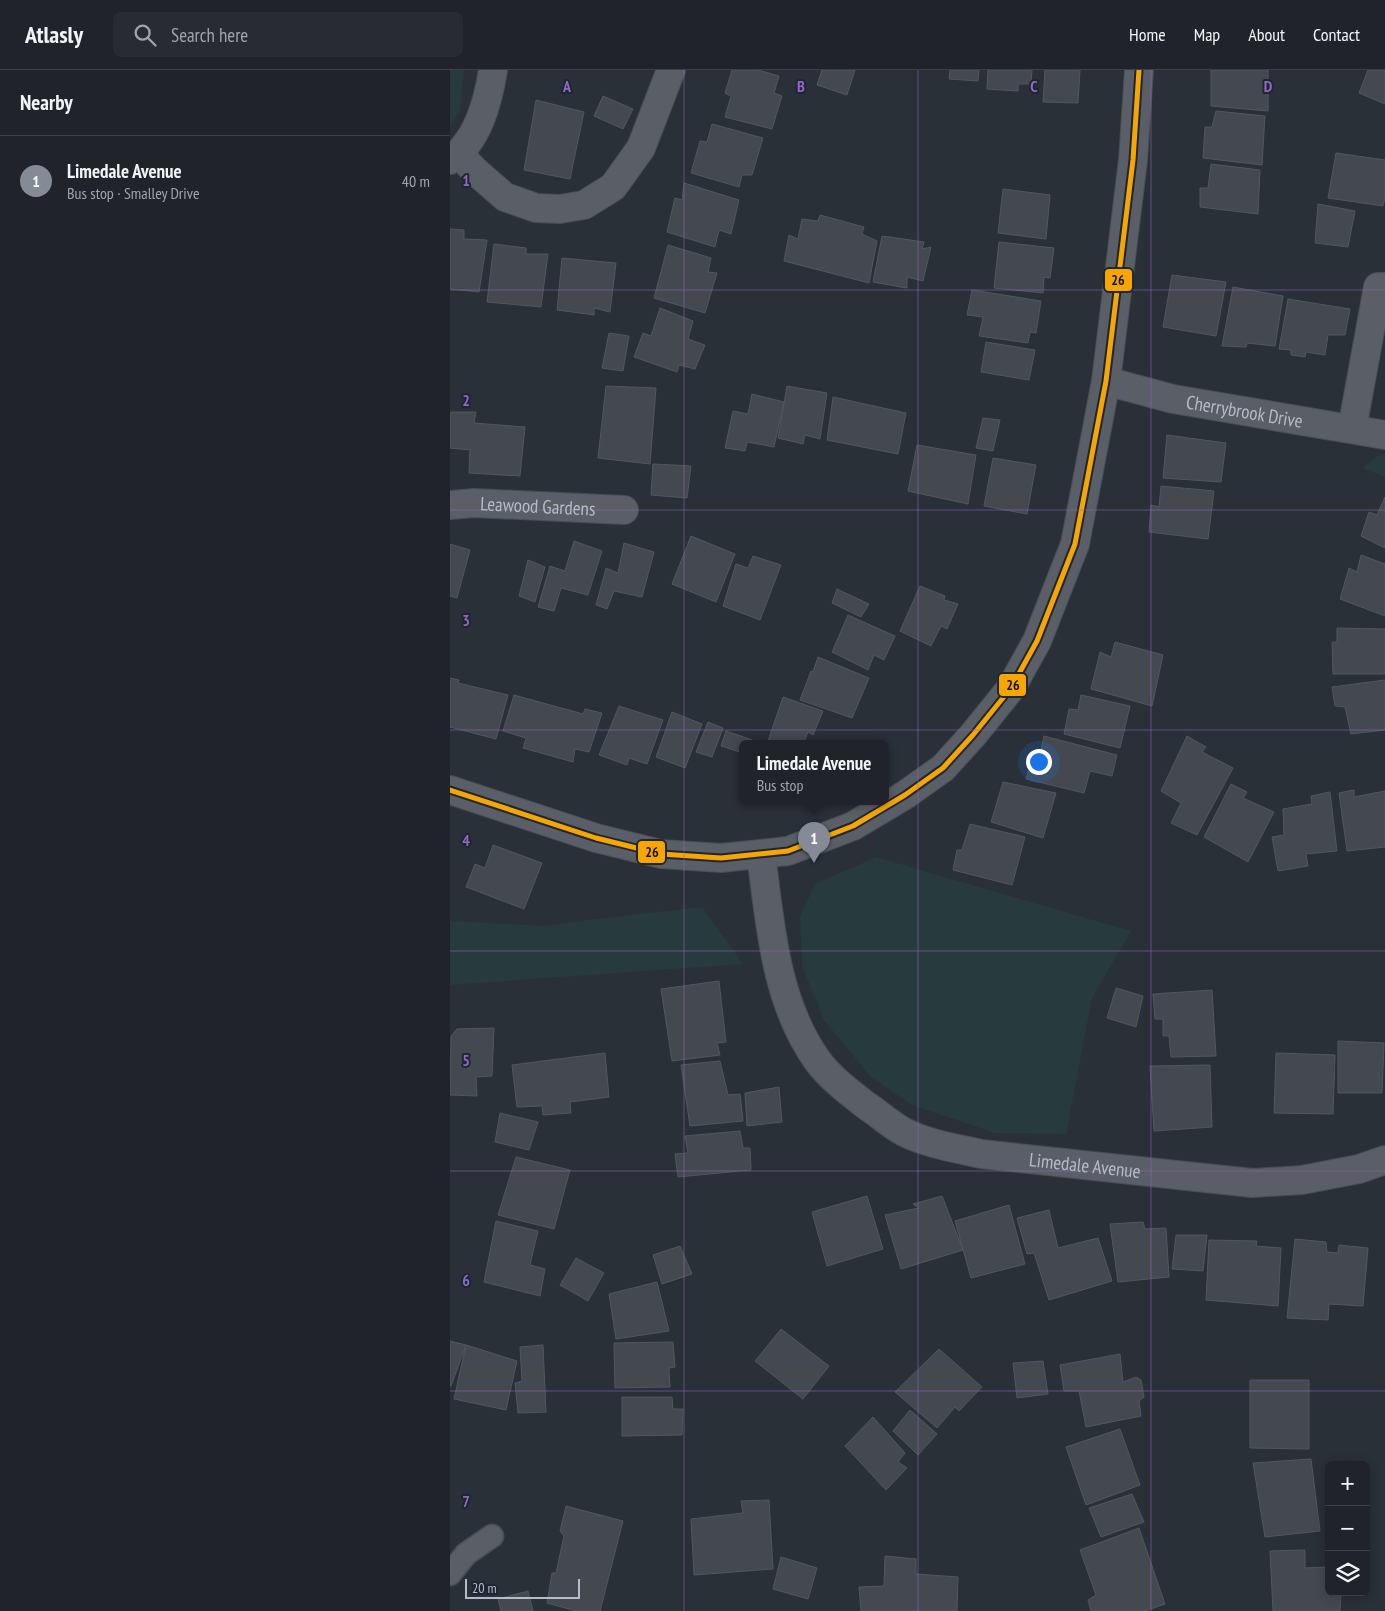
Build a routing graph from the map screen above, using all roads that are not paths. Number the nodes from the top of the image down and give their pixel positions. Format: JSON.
{"nodes":[{"id":1,"x":493,"y":70,"type":"edge"},
{"id":2,"x":672,"y":70,"type":"edge"},
{"id":3,"x":1139,"y":70,"type":"edge"},
{"id":4,"x":454,"y":157,"type":"edge"},
{"id":5,"x":1385,"y":287,"type":"edge"},
{"id":6,"x":1106,"y":382,"type":"junction"},
{"id":7,"x":1352,"y":429,"type":"junction"},
{"id":8,"x":1385,"y":435,"type":"edge"},
{"id":9,"x":450,"y":506,"type":"edge"},
{"id":10,"x":624,"y":510,"type":"dead end"},
{"id":11,"x":450,"y":790,"type":"edge"},
{"id":12,"x":889,"y":804,"type":"edge"},
{"id":13,"x":887,"y":805,"type":"edge"},
{"id":14,"x":761,"y":854,"type":"junction"},
{"id":15,"x":1385,"y":1160,"type":"edge"},
{"id":16,"x":492,"y":1536,"type":"dead end"},
{"id":17,"x":450,"y":1574,"type":"edge"}],
"edges":[{"from":1,"to":4,"type":"street"},
{"from":2,"to":4,"type":"street"},
{"from":3,"to":6,"type":"street"},
{"from":5,"to":7,"type":"street"},
{"from":6,"to":7,"type":"street","name":"Cherrybrook Drive"},
{"from":6,"to":12,"type":"street"},
{"from":7,"to":8,"type":"street","name":"Cherrybrook Drive"},
{"from":9,"to":10,"type":"street","name":"Leawood Gardens"},
{"from":11,"to":14,"type":"street"},
{"from":13,"to":14,"type":"street"},
{"from":14,"to":15,"type":"street","name":"Limedale Avenue"},
{"from":16,"to":17,"type":"lane"}]}
